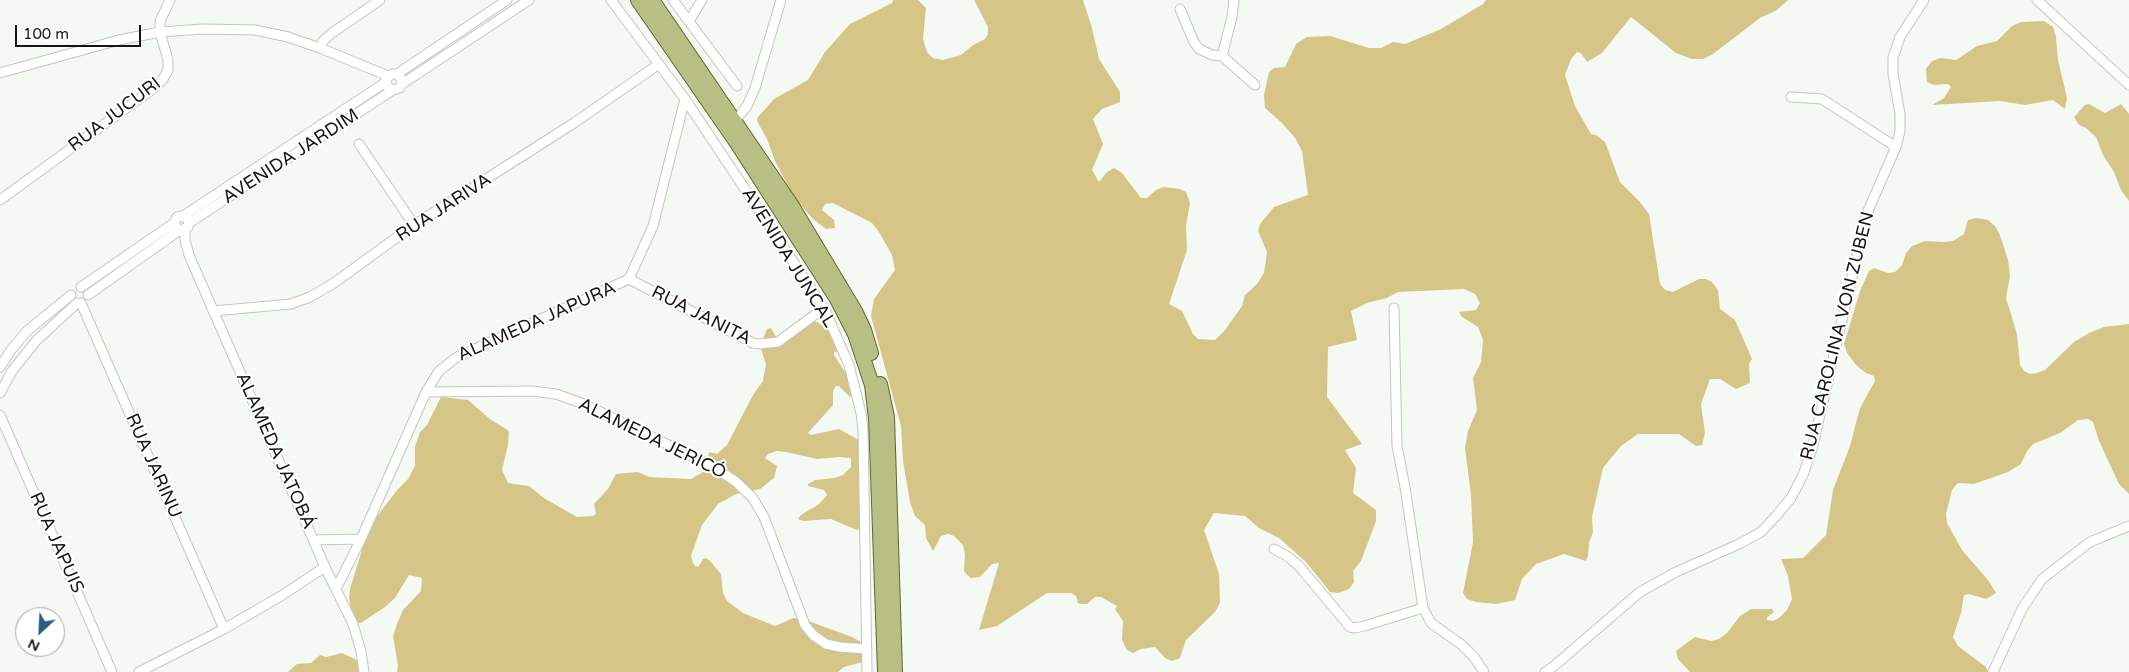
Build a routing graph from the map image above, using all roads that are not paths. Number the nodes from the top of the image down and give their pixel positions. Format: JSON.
{"nodes":[{"id":1,"x":170,"y":0,"type":"edge"},
{"id":2,"x":380,"y":0,"type":"edge"},
{"id":3,"x":507,"y":0,"type":"edge"},
{"id":4,"x":529,"y":0,"type":"edge"},
{"id":5,"x":611,"y":0,"type":"edge"},
{"id":6,"x":638,"y":0,"type":"edge"},
{"id":7,"x":652,"y":0,"type":"edge"},
{"id":8,"x":673,"y":0,"type":"edge"},
{"id":9,"x":702,"y":0,"type":"edge"},
{"id":10,"x":781,"y":0,"type":"edge"},
{"id":11,"x":1234,"y":0,"type":"edge"},
{"id":12,"x":1924,"y":0,"type":"edge"},
{"id":13,"x":2037,"y":0,"type":"edge"},
{"id":14,"x":1180,"y":9,"type":"dead end"},
{"id":15,"x":689,"y":21,"type":"junction"},
{"id":16,"x":160,"y":32,"type":"junction"},
{"id":17,"x":320,"y":48,"type":"junction"},
{"id":18,"x":1222,"y":56,"type":"junction"},
{"id":19,"x":659,"y":64,"type":"junction"},
{"id":20,"x":0,"y":73,"type":"edge"},
{"id":21,"x":390,"y":78,"type":"junction"},
{"id":22,"x":402,"y":84,"type":"junction"},
{"id":23,"x":1255,"y":85,"type":"dead end"},
{"id":24,"x":2129,"y":85,"type":"edge"},
{"id":25,"x":736,"y":86,"type":"dead end"},
{"id":26,"x":393,"y":90,"type":"junction"},
{"id":27,"x":1791,"y":96,"type":"dead end"},
{"id":28,"x":685,"y":99,"type":"junction"},
{"id":29,"x":735,"y":122,"type":"junction"},
{"id":30,"x":359,"y":144,"type":"dead end"},
{"id":31,"x":1896,"y":147,"type":"junction"},
{"id":32,"x":0,"y":200,"type":"edge"},
{"id":33,"x":414,"y":225,"type":"junction"},
{"id":34,"x":182,"y":227,"type":"junction"},
{"id":35,"x":629,"y":279,"type":"junction"},
{"id":36,"x":81,"y":287,"type":"junction"},
{"id":37,"x":71,"y":295,"type":"junction"},
{"id":38,"x":88,"y":295,"type":"junction"},
{"id":39,"x":79,"y":303,"type":"junction"},
{"id":40,"x":824,"y":308,"type":"junction"},
{"id":41,"x":1394,"y":308,"type":"dead end"},
{"id":42,"x":213,"y":311,"type":"junction"},
{"id":43,"x":1,"y":362,"type":"edge"},
{"id":44,"x":12,"y":371,"type":"junction"},
{"id":45,"x":426,"y":392,"type":"junction"},
{"id":46,"x":0,"y":393,"type":"edge"},
{"id":47,"x":0,"y":415,"type":"edge"},
{"id":48,"x":2129,"y":526,"type":"edge"},
{"id":49,"x":361,"y":539,"type":"junction"},
{"id":50,"x":313,"y":540,"type":"junction"},
{"id":51,"x":1274,"y":549,"type":"dead end"},
{"id":52,"x":325,"y":567,"type":"junction"},
{"id":53,"x":336,"y":589,"type":"junction"},
{"id":54,"x":1422,"y":608,"type":"junction"},
{"id":55,"x":224,"y":629,"type":"junction"},
{"id":56,"x":867,"y":649,"type":"junction"},
{"id":57,"x":112,"y":672,"type":"edge"},
{"id":58,"x":139,"y":672,"type":"edge"},
{"id":59,"x":364,"y":672,"type":"edge"},
{"id":60,"x":867,"y":672,"type":"edge"},
{"id":61,"x":885,"y":672,"type":"edge"},
{"id":62,"x":895,"y":672,"type":"edge"},
{"id":63,"x":1484,"y":672,"type":"edge"},
{"id":64,"x":1545,"y":672,"type":"edge"},
{"id":65,"x":1993,"y":672,"type":"edge"}],
"edges":[{"from":1,"to":16,"type":"street"},
{"from":2,"to":17,"type":"street"},
{"from":3,"to":21,"type":"street","name":"AVENIDA JARDIM"},
{"from":4,"to":22,"type":"street"},
{"from":5,"to":19,"type":"street","name":"AVENIDA JUNCAL"},
{"from":6,"to":61,"type":"main road"},
{"from":7,"to":29,"type":"main road"},
{"from":8,"to":15,"type":"street"},
{"from":9,"to":15,"type":"street"},
{"from":10,"to":29,"type":"street"},
{"from":11,"to":18,"type":"street"},
{"from":12,"to":31,"type":"street","name":"RUA CAROLINA VON ZUBEN"},
{"from":13,"to":24,"type":"street"},
{"from":14,"to":18,"type":"street"},
{"from":15,"to":25,"type":"street"},
{"from":16,"to":17,"type":"street"},
{"from":16,"to":20,"type":"street"},
{"from":16,"to":32,"type":"street","name":"RUA JUCURI"},
{"from":17,"to":21,"type":"street"},
{"from":18,"to":23,"type":"street"},
{"from":19,"to":28,"type":"street","name":"AVENIDA JUNCAL"},
{"from":19,"to":33,"type":"street","name":"RUA JARIVA"},
{"from":21,"to":22,"type":"street"},
{"from":21,"to":26,"type":"street"},
{"from":21,"to":34,"type":"street","name":"AVENIDA JARDIM"},
{"from":22,"to":26,"type":"street","name":"AVENIDA JARDIM"},
{"from":26,"to":34,"type":"street","name":"AVENIDA JARDIM"},
{"from":27,"to":31,"type":"street"},
{"from":28,"to":35,"type":"street","name":"ALAMEDA JAPURA"},
{"from":28,"to":40,"type":"street","name":"AVENIDA JUNCAL"},
{"from":29,"to":62,"type":"main road"},
{"from":30,"to":33,"type":"street"},
{"from":31,"to":64,"type":"street","name":"RUA CAROLINA VON ZUBEN"},
{"from":33,"to":42,"type":"street","name":"RUA JARIVA"},
{"from":34,"to":36,"type":"street","name":"AVENIDA JARDIM"},
{"from":34,"to":38,"type":"street","name":"AVENIDA JARDIM"},
{"from":34,"to":42,"type":"street","name":"ALAMEDA JATOBÁ"},
{"from":35,"to":40,"type":"street","name":"RUA JANITA"},
{"from":35,"to":45,"type":"street","name":"ALAMEDA JAPURA"},
{"from":36,"to":37,"type":"street"},
{"from":36,"to":38,"type":"street"},
{"from":37,"to":39,"type":"street"},
{"from":37,"to":43,"type":"street"},
{"from":38,"to":39,"type":"street"},
{"from":39,"to":44,"type":"street"},
{"from":39,"to":55,"type":"street","name":"RUA JARINU"},
{"from":40,"to":56,"type":"street","name":"AVENIDA JUNCAL"},
{"from":41,"to":54,"type":"street"},
{"from":42,"to":50,"type":"street","name":"ALAMEDA JATOBÁ"},
{"from":43,"to":44,"type":"street"},
{"from":44,"to":46,"type":"street"},
{"from":45,"to":49,"type":"street","name":"ALAMEDA JAPURA"},
{"from":45,"to":56,"type":"street","name":"ALAMEDA JERICÓ"},
{"from":47,"to":57,"type":"street","name":"RUA JAPUIS"},
{"from":48,"to":65,"type":"street"},
{"from":49,"to":50,"type":"street"},
{"from":49,"to":53,"type":"street","name":"ALAMEDA JAPURA"},
{"from":50,"to":52,"type":"street","name":"ALAMEDA JATOBÁ"},
{"from":51,"to":54,"type":"street"},
{"from":52,"to":53,"type":"street","name":"ALAMEDA JATOBÁ"},
{"from":52,"to":55,"type":"street"},
{"from":53,"to":59,"type":"street","name":"ALAMEDA JATOBÁ"},
{"from":54,"to":63,"type":"street"},
{"from":55,"to":58,"type":"street"},
{"from":56,"to":60,"type":"street","name":"AVENIDA JUNCAL"}]}
